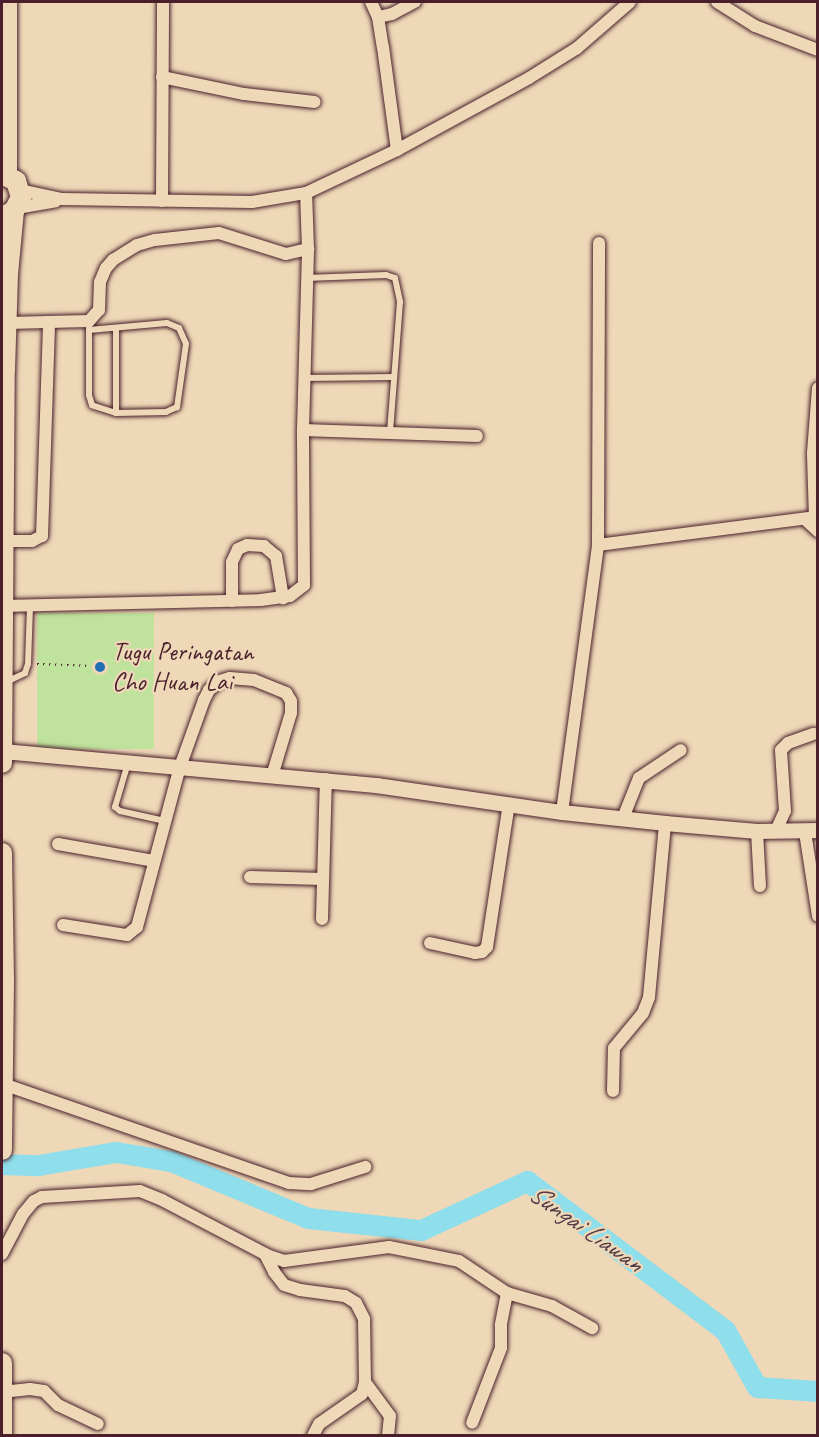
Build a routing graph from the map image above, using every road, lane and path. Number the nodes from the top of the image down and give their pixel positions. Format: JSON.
{"nodes":[{"id":1,"x":7,"y":2,"type":"edge"},
{"id":2,"x":163,"y":2,"type":"edge"},
{"id":3,"x":371,"y":2,"type":"edge"},
{"id":4,"x":416,"y":2,"type":"edge"},
{"id":5,"x":630,"y":2,"type":"edge"},
{"id":6,"x":717,"y":2,"type":"edge"},
{"id":7,"x":378,"y":17,"type":"junction"},
{"id":8,"x":818,"y":50,"type":"edge"},
{"id":9,"x":162,"y":77,"type":"junction"},
{"id":10,"x":315,"y":102,"type":"dead end"},
{"id":11,"x":397,"y":150,"type":"junction"},
{"id":12,"x":4,"y":174,"type":"edge"},
{"id":13,"x":306,"y":193,"type":"junction"},
{"id":14,"x":62,"y":199,"type":"junction"},
{"id":15,"x":162,"y":201,"type":"junction"},
{"id":16,"x":13,"y":207,"type":"edge"},
{"id":17,"x":599,"y":243,"type":"dead end"},
{"id":18,"x":308,"y":249,"type":"junction"},
{"id":19,"x":306,"y":278,"type":"junction"},
{"id":20,"x":7,"y":323,"type":"junction"},
{"id":21,"x":49,"y":323,"type":"junction"},
{"id":22,"x":89,"y":326,"type":"junction"},
{"id":23,"x":116,"y":328,"type":"junction"},
{"id":24,"x":394,"y":377,"type":"junction"},
{"id":25,"x":304,"y":378,"type":"junction"},
{"id":26,"x":818,"y":388,"type":"edge"},
{"id":27,"x":116,"y":412,"type":"junction"},
{"id":28,"x":303,"y":430,"type":"junction"},
{"id":29,"x":390,"y":434,"type":"junction"},
{"id":30,"x":477,"y":436,"type":"dead end"},
{"id":31,"x":812,"y":518,"type":"edge"},
{"id":32,"x":818,"y":531,"type":"edge"},
{"id":33,"x":4,"y":541,"type":"junction"},
{"id":34,"x":598,"y":545,"type":"junction"},
{"id":35,"x":283,"y":598,"type":"junction"},
{"id":36,"x":232,"y":601,"type":"junction"},
{"id":37,"x":2,"y":606,"type":"edge"},
{"id":38,"x":30,"y":606,"type":"junction"},
{"id":39,"x":28,"y":664,"type":"junction"},
{"id":40,"x":91,"y":666,"type":"dead end"},
{"id":41,"x":2,"y":683,"type":"edge"},
{"id":42,"x":813,"y":734,"type":"dead end"},
{"id":43,"x":681,"y":750,"type":"dead end"},
{"id":44,"x":2,"y":751,"type":"edge"},
{"id":45,"x":128,"y":762,"type":"junction"},
{"id":46,"x":2,"y":763,"type":"edge"},
{"id":47,"x":180,"y":767,"type":"junction"},
{"id":48,"x":272,"y":776,"type":"junction"},
{"id":49,"x":326,"y":779,"type":"junction"},
{"id":50,"x":509,"y":804,"type":"junction"},
{"id":51,"x":562,"y":812,"type":"junction"},
{"id":52,"x":623,"y":818,"type":"junction"},
{"id":53,"x":165,"y":821,"type":"junction"},
{"id":54,"x":665,"y":823,"type":"junction"},
{"id":55,"x":757,"y":831,"type":"junction"},
{"id":56,"x":776,"y":831,"type":"junction"},
{"id":57,"x":811,"y":831,"type":"edge"},
{"id":58,"x":58,"y":844,"type":"dead end"},
{"id":59,"x":2,"y":853,"type":"edge"},
{"id":60,"x":154,"y":861,"type":"junction"},
{"id":61,"x":250,"y":877,"type":"dead end"},
{"id":62,"x":322,"y":879,"type":"junction"},
{"id":63,"x":760,"y":886,"type":"dead end"},
{"id":64,"x":818,"y":916,"type":"edge"},
{"id":65,"x":322,"y":919,"type":"dead end"},
{"id":66,"x":63,"y":925,"type":"dead end"},
{"id":67,"x":430,"y":943,"type":"dead end"},
{"id":68,"x":3,"y":1084,"type":"junction"},
{"id":69,"x":613,"y":1091,"type":"dead end"},
{"id":70,"x":2,"y":1130,"type":"edge"},
{"id":71,"x":2,"y":1150,"type":"edge"},
{"id":72,"x":365,"y":1167,"type":"dead end"},
{"id":73,"x":2,"y":1254,"type":"edge"},
{"id":74,"x":266,"y":1254,"type":"junction"},
{"id":75,"x":507,"y":1293,"type":"junction"},
{"id":76,"x":592,"y":1328,"type":"dead end"},
{"id":77,"x":2,"y":1363,"type":"edge"},
{"id":78,"x":365,"y":1382,"type":"junction"},
{"id":79,"x":2,"y":1392,"type":"edge"},
{"id":80,"x":472,"y":1423,"type":"dead end"},
{"id":81,"x":98,"y":1424,"type":"dead end"},
{"id":82,"x":2,"y":1436,"type":"edge"},
{"id":83,"x":313,"y":1436,"type":"edge"},
{"id":84,"x":388,"y":1436,"type":"edge"}],
"edges":[{"from":1,"to":12,"type":"main road"},
{"from":2,"to":9,"type":"street"},
{"from":3,"to":7,"type":"street"},
{"from":4,"to":7,"type":"street"},
{"from":5,"to":11,"type":"street"},
{"from":6,"to":8,"type":"street"},
{"from":7,"to":11,"type":"street"},
{"from":9,"to":10,"type":"street"},
{"from":9,"to":15,"type":"street"},
{"from":11,"to":13,"type":"street"},
{"from":12,"to":16,"type":"main road"},
{"from":13,"to":15,"type":"street"},
{"from":13,"to":18,"type":"street"},
{"from":14,"to":15,"type":"street"},
{"from":14,"to":16,"type":"street"},
{"from":14,"to":16,"type":"street"},
{"from":16,"to":20,"type":"main road"},
{"from":17,"to":34,"type":"street"},
{"from":18,"to":19,"type":"street"},
{"from":18,"to":22,"type":"street"},
{"from":19,"to":24,"type":"lane"},
{"from":19,"to":25,"type":"street"},
{"from":20,"to":21,"type":"street"},
{"from":20,"to":33,"type":"main road"},
{"from":21,"to":22,"type":"street"},
{"from":21,"to":33,"type":"street"},
{"from":22,"to":23,"type":"lane"},
{"from":22,"to":27,"type":"lane"},
{"from":23,"to":27,"type":"lane"},
{"from":23,"to":27,"type":"lane"},
{"from":24,"to":25,"type":"lane"},
{"from":24,"to":29,"type":"lane"},
{"from":25,"to":28,"type":"street"},
{"from":26,"to":31,"type":"street"},
{"from":28,"to":29,"type":"street"},
{"from":28,"to":35,"type":"street"},
{"from":29,"to":30,"type":"street"},
{"from":31,"to":32,"type":"street"},
{"from":31,"to":34,"type":"street"},
{"from":33,"to":37,"type":"main road"},
{"from":34,"to":51,"type":"street"},
{"from":35,"to":36,"type":"street"},
{"from":35,"to":36,"type":"street"},
{"from":36,"to":38,"type":"street"},
{"from":37,"to":38,"type":"street"},
{"from":37,"to":41,"type":"main road"},
{"from":38,"to":39,"type":"lane"},
{"from":39,"to":40,"type":"path"},
{"from":39,"to":41,"type":"lane"},
{"from":41,"to":44,"type":"main road"},
{"from":42,"to":56,"type":"street"},
{"from":43,"to":52,"type":"street"},
{"from":44,"to":45,"type":"street"},
{"from":44,"to":46,"type":"main road"},
{"from":45,"to":47,"type":"street"},
{"from":45,"to":53,"type":"lane"},
{"from":47,"to":48,"type":"street"},
{"from":47,"to":48,"type":"street"},
{"from":47,"to":53,"type":"street"},
{"from":48,"to":49,"type":"street"},
{"from":49,"to":50,"type":"street"},
{"from":49,"to":62,"type":"street"},
{"from":50,"to":51,"type":"street"},
{"from":50,"to":67,"type":"street"},
{"from":51,"to":52,"type":"street"},
{"from":52,"to":54,"type":"street"},
{"from":53,"to":60,"type":"street"},
{"from":54,"to":55,"type":"street"},
{"from":54,"to":69,"type":"street"},
{"from":55,"to":56,"type":"street"},
{"from":55,"to":63,"type":"street"},
{"from":56,"to":57,"type":"street"},
{"from":57,"to":64,"type":"street"},
{"from":58,"to":60,"type":"street"},
{"from":59,"to":68,"type":"main road"},
{"from":60,"to":66,"type":"street"},
{"from":61,"to":62,"type":"street"},
{"from":62,"to":65,"type":"street"},
{"from":68,"to":70,"type":"main road"},
{"from":68,"to":72,"type":"street"},
{"from":70,"to":71,"type":"main road"},
{"from":73,"to":74,"type":"street"},
{"from":74,"to":75,"type":"street"},
{"from":74,"to":78,"type":"street"},
{"from":75,"to":76,"type":"street"},
{"from":75,"to":80,"type":"street"},
{"from":77,"to":79,"type":"main road"},
{"from":78,"to":83,"type":"street"},
{"from":78,"to":84,"type":"street"},
{"from":79,"to":81,"type":"street"},
{"from":79,"to":82,"type":"main road"}]}
